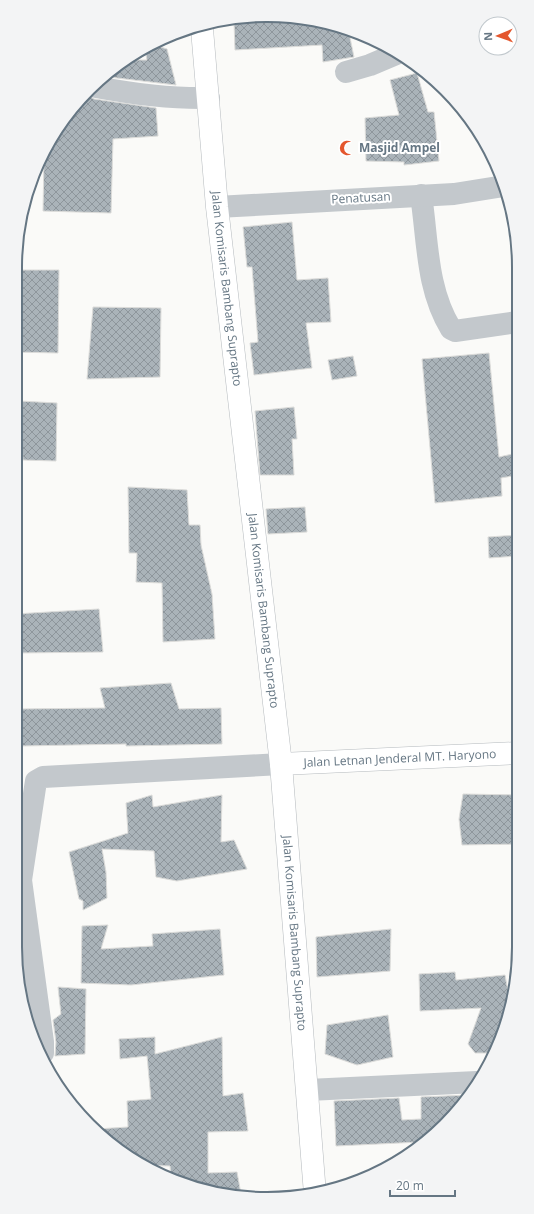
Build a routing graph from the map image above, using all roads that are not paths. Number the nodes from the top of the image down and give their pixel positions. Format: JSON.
{"nodes":[{"id":1,"x":202,"y":31,"type":"edge"},
{"id":2,"x":391,"y":56,"type":"edge"},
{"id":3,"x":346,"y":72,"type":"dead end"},
{"id":4,"x":100,"y":88,"type":"edge"},
{"id":5,"x":209,"y":98,"type":"junction"},
{"id":6,"x":499,"y":187,"type":"edge"},
{"id":7,"x":421,"y":195,"type":"junction"},
{"id":8,"x":217,"y":207,"type":"junction"},
{"id":9,"x":512,"y":323,"type":"edge"},
{"id":10,"x":512,"y":753,"type":"edge"},
{"id":11,"x":281,"y":764,"type":"junction"},
{"id":12,"x":22,"y":859,"type":"edge"},
{"id":13,"x":22,"y":926,"type":"edge"},
{"id":14,"x":26,"y":970,"type":"edge"},
{"id":15,"x":43,"y":1045,"type":"edge"},
{"id":16,"x":471,"y":1082,"type":"edge"},
{"id":17,"x":308,"y":1090,"type":"junction"},
{"id":18,"x":315,"y":1187,"type":"edge"}],
"edges":[{"from":1,"to":5,"type":"main road","name":"Jalan Komisaris Bambang Suprapto"},
{"from":2,"to":3,"type":"street"},
{"from":4,"to":5,"type":"street"},
{"from":5,"to":8,"type":"main road","name":"Jalan Komisaris Bambang Suprapto"},
{"from":6,"to":7,"type":"street","name":"Penatusan"},
{"from":7,"to":8,"type":"street","name":"Penatusan"},
{"from":7,"to":9,"type":"street"},
{"from":8,"to":11,"type":"main road","name":"Jalan Komisaris Bambang Suprapto"},
{"from":10,"to":11,"type":"main road","name":"Jalan Letnan Jenderal MT. Haryono"},
{"from":11,"to":12,"type":"street"},
{"from":11,"to":17,"type":"main road","name":"Jalan Komisaris Bambang Suprapto"},
{"from":13,"to":14,"type":"street"},
{"from":14,"to":15,"type":"street"},
{"from":16,"to":17,"type":"street"},
{"from":17,"to":18,"type":"main road","name":"Jalan Komisaris Bambang Suprapto"}]}
